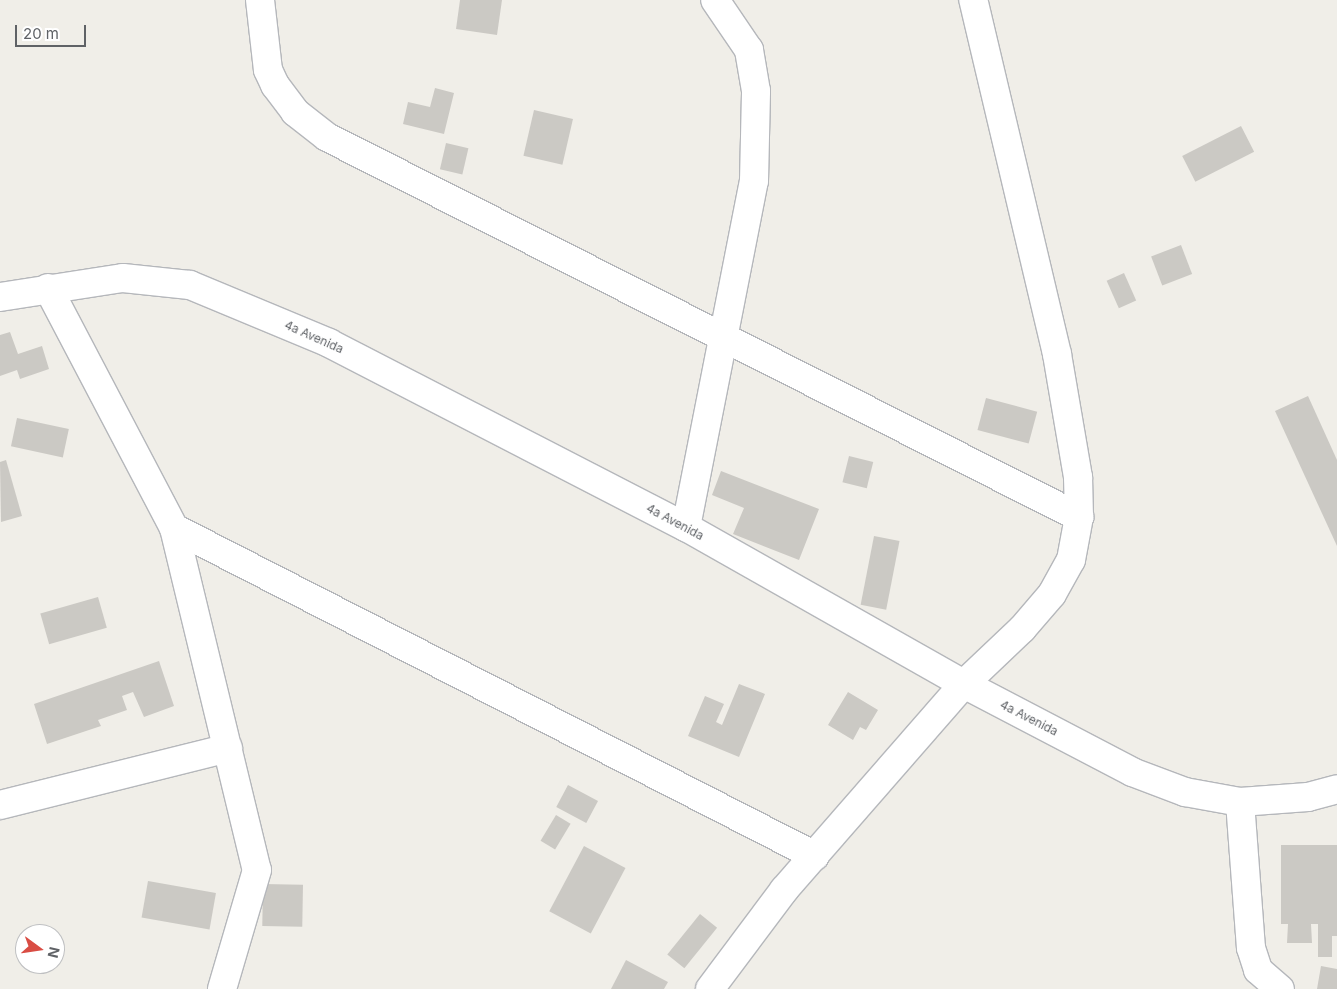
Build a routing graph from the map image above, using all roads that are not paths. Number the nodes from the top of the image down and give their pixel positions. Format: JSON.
{"nodes":[{"id":1,"x":260,"y":0,"type":"edge"},
{"id":2,"x":715,"y":0,"type":"edge"},
{"id":3,"x":973,"y":0,"type":"edge"},
{"id":4,"x":48,"y":288,"type":"junction"},
{"id":5,"x":0,"y":297,"type":"edge"},
{"id":6,"x":723,"y":336,"type":"junction"},
{"id":7,"x":1079,"y":517,"type":"junction"},
{"id":8,"x":686,"y":527,"type":"junction"},
{"id":9,"x":174,"y":528,"type":"junction"},
{"id":10,"x":964,"y":684,"type":"junction"},
{"id":11,"x":228,"y":748,"type":"junction"},
{"id":12,"x":1337,"y":790,"type":"edge"},
{"id":13,"x":1240,"y":802,"type":"junction"},
{"id":14,"x":0,"y":805,"type":"edge"},
{"id":15,"x":814,"y":856,"type":"junction"},
{"id":16,"x":222,"y":989,"type":"edge"},
{"id":17,"x":710,"y":989,"type":"edge"},
{"id":18,"x":1280,"y":989,"type":"edge"}],
"edges":[{"from":1,"to":6,"type":"street"},
{"from":2,"to":6,"type":"street"},
{"from":3,"to":7,"type":"street"},
{"from":4,"to":5,"type":"street","name":"4a Avenida"},
{"from":4,"to":8,"type":"street","name":"4a Avenida"},
{"from":4,"to":9,"type":"street"},
{"from":6,"to":7,"type":"street"},
{"from":6,"to":8,"type":"street"},
{"from":7,"to":10,"type":"street"},
{"from":8,"to":10,"type":"street","name":"4a Avenida"},
{"from":9,"to":11,"type":"street"},
{"from":9,"to":15,"type":"street"},
{"from":10,"to":13,"type":"street","name":"4a Avenida"},
{"from":10,"to":15,"type":"street"},
{"from":11,"to":14,"type":"street"},
{"from":11,"to":16,"type":"street"},
{"from":12,"to":13,"type":"street","name":"4a Avenida"},
{"from":13,"to":18,"type":"street"},
{"from":15,"to":17,"type":"street"}]}
